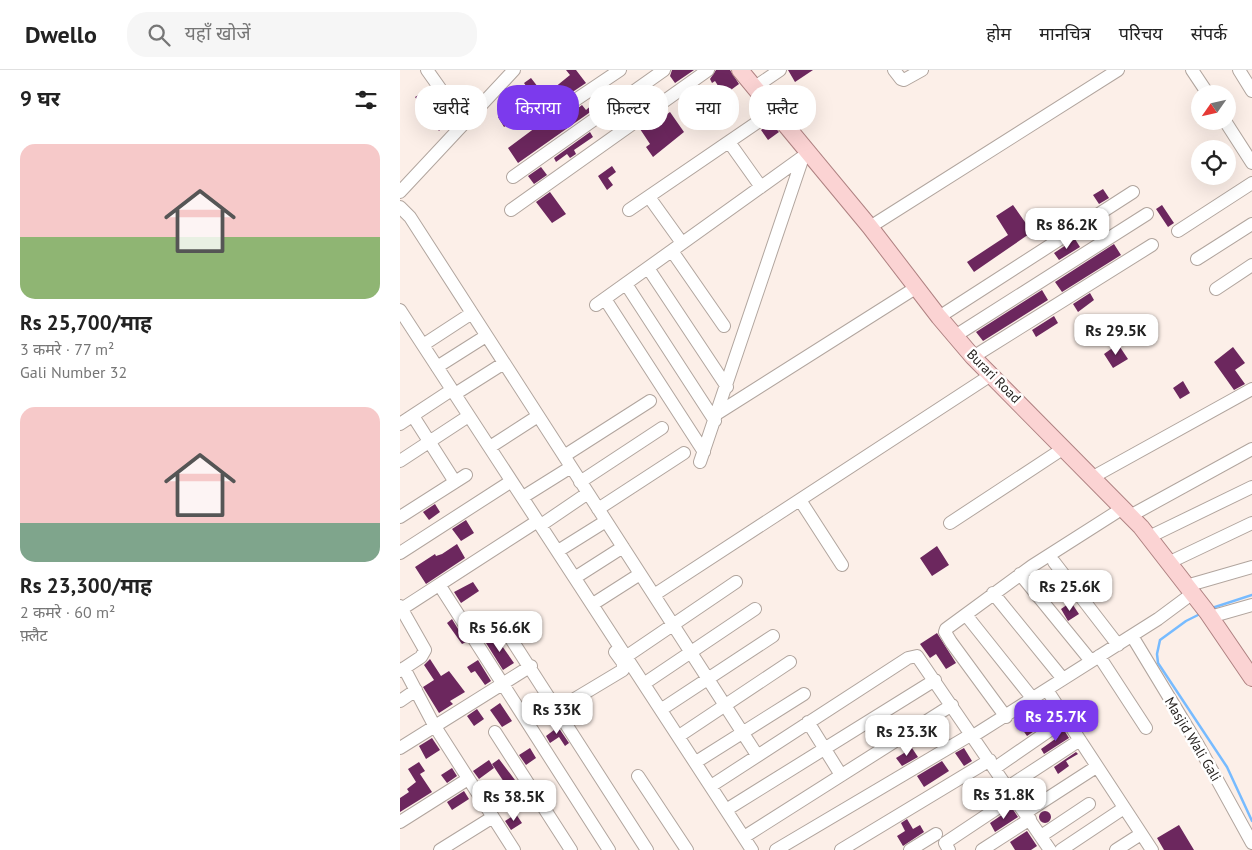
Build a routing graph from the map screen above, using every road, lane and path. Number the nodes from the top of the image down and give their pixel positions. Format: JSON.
{"nodes":[{"id":1,"x":427,"y":70,"type":"edge"},
{"id":2,"x":514,"y":70,"type":"edge"},
{"id":3,"x":620,"y":70,"type":"edge"},
{"id":4,"x":664,"y":70,"type":"edge"},
{"id":5,"x":708,"y":70,"type":"edge"},
{"id":6,"x":740,"y":70,"type":"edge"},
{"id":7,"x":780,"y":70,"type":"edge"},
{"id":8,"x":894,"y":70,"type":"edge"},
{"id":9,"x":922,"y":70,"type":"edge"},
{"id":10,"x":1118,"y":70,"type":"edge"},
{"id":11,"x":1192,"y":70,"type":"edge"},
{"id":12,"x":1241,"y":71,"type":"edge"},
{"id":13,"x":438,"y":85,"type":"edge"},
{"id":14,"x":753,"y":85,"type":"edge"},
{"id":15,"x":758,"y":85,"type":"edge"},
{"id":16,"x":1202,"y":85,"type":"edge"},
{"id":17,"x":1252,"y":91,"type":"edge"},
{"id":18,"x":579,"y":98,"type":"edge"},
{"id":19,"x":487,"y":99,"type":"edge"},
{"id":20,"x":749,"y":128,"type":"edge"},
{"id":21,"x":458,"y":130,"type":"edge"},
{"id":22,"x":788,"y":130,"type":"edge"},
{"id":23,"x":1233,"y":130,"type":"edge"},
{"id":24,"x":729,"y":142,"type":"junction"},
{"id":25,"x":1247,"y":146,"type":"edge"},
{"id":26,"x":806,"y":155,"type":"junction"},
{"id":27,"x":1252,"y":163,"type":"edge"},
{"id":28,"x":513,"y":177,"type":"dead end"},
{"id":29,"x":1252,"y":183,"type":"edge"},
{"id":30,"x":761,"y":187,"type":"junction"},
{"id":31,"x":400,"y":192,"type":"edge"},
{"id":32,"x":1134,"y":192,"type":"dead end"},
{"id":33,"x":649,"y":197,"type":"junction"},
{"id":34,"x":401,"y":207,"type":"edge"},
{"id":35,"x":511,"y":210,"type":"dead end"},
{"id":36,"x":629,"y":210,"type":"dead end"},
{"id":37,"x":1147,"y":214,"type":"dead end"},
{"id":38,"x":1252,"y":224,"type":"edge"},
{"id":39,"x":870,"y":227,"type":"junction"},
{"id":40,"x":1178,"y":231,"type":"dead end"},
{"id":41,"x":1152,"y":245,"type":"dead end"},
{"id":42,"x":677,"y":247,"type":"junction"},
{"id":43,"x":1197,"y":259,"type":"dead end"},
{"id":44,"x":1252,"y":265,"type":"edge"},
{"id":45,"x":648,"y":268,"type":"junction"},
{"id":46,"x":626,"y":284,"type":"junction"},
{"id":47,"x":917,"y":287,"type":"junction"},
{"id":48,"x":1216,"y":289,"type":"dead end"},
{"id":49,"x":400,"y":310,"type":"edge"},
{"id":50,"x":472,"y":313,"type":"junction"},
{"id":51,"x":939,"y":317,"type":"junction"},
{"id":52,"x":400,"y":321,"type":"edge"},
{"id":53,"x":724,"y":326,"type":"dead end"},
{"id":54,"x":486,"y":336,"type":"junction"},
{"id":55,"x":955,"y":336,"type":"junction"},
{"id":56,"x":423,"y":345,"type":"junction"},
{"id":57,"x":973,"y":357,"type":"junction"},
{"id":58,"x":504,"y":363,"type":"junction"},
{"id":59,"x":437,"y":367,"type":"junction"},
{"id":60,"x":991,"y":375,"type":"junction"},
{"id":61,"x":726,"y":387,"type":"junction"},
{"id":62,"x":1252,"y":389,"type":"edge"},
{"id":63,"x":451,"y":393,"type":"junction"},
{"id":64,"x":650,"y":401,"type":"dead end"},
{"id":65,"x":413,"y":416,"type":"junction"},
{"id":66,"x":538,"y":416,"type":"junction"},
{"id":67,"x":716,"y":417,"type":"junction"},
{"id":68,"x":464,"y":419,"type":"junction"},
{"id":69,"x":400,"y":424,"type":"edge"},
{"id":70,"x":662,"y":428,"type":"dead end"},
{"id":71,"x":430,"y":442,"type":"junction"},
{"id":72,"x":490,"y":447,"type":"junction"},
{"id":73,"x":1064,"y":448,"type":"junction"},
{"id":74,"x":1252,"y":449,"type":"edge"},
{"id":75,"x":684,"y":453,"type":"dead end"},
{"id":76,"x":400,"y":461,"type":"edge"},
{"id":77,"x":567,"y":461,"type":"junction"},
{"id":78,"x":1094,"y":477,"type":"junction"},
{"id":79,"x":580,"y":482,"type":"junction"},
{"id":80,"x":507,"y":484,"type":"junction"},
{"id":81,"x":1252,"y":487,"type":"edge"},
{"id":82,"x":588,"y":493,"type":"junction"},
{"id":83,"x":523,"y":497,"type":"junction"},
{"id":84,"x":800,"y":500,"type":"junction"},
{"id":85,"x":598,"y":509,"type":"junction"},
{"id":86,"x":1127,"y":512,"type":"junction"},
{"id":87,"x":400,"y":517,"type":"edge"},
{"id":88,"x":606,"y":521,"type":"junction"},
{"id":89,"x":950,"y":523,"type":"dead end"},
{"id":90,"x":1252,"y":523,"type":"edge"},
{"id":91,"x":537,"y":525,"type":"junction"},
{"id":92,"x":1149,"y":537,"type":"junction"},
{"id":93,"x":623,"y":547,"type":"junction"},
{"id":94,"x":558,"y":551,"type":"junction"},
{"id":95,"x":400,"y":553,"type":"edge"},
{"id":96,"x":1054,"y":562,"type":"dead end"},
{"id":97,"x":1168,"y":563,"type":"junction"},
{"id":98,"x":842,"y":565,"type":"dead end"},
{"id":99,"x":1252,"y":567,"type":"edge"},
{"id":100,"x":640,"y":574,"type":"junction"},
{"id":101,"x":1020,"y":574,"type":"junction"},
{"id":102,"x":576,"y":577,"type":"junction"},
{"id":103,"x":736,"y":582,"type":"dead end"},
{"id":104,"x":440,"y":586,"type":"junction"},
{"id":105,"x":993,"y":593,"type":"junction"},
{"id":106,"x":654,"y":595,"type":"junction"},
{"id":107,"x":1199,"y":602,"type":"junction"},
{"id":108,"x":593,"y":604,"type":"junction"},
{"id":109,"x":1252,"y":605,"type":"edge"},
{"id":110,"x":401,"y":608,"type":"edge"},
{"id":111,"x":755,"y":609,"type":"dead end"},
{"id":112,"x":966,"y":615,"type":"junction"},
{"id":113,"x":673,"y":626,"type":"junction"},
{"id":114,"x":506,"y":631,"type":"dead end"},
{"id":115,"x":773,"y":636,"type":"dead end"},
{"id":116,"x":1132,"y":636,"type":"junction"},
{"id":117,"x":1118,"y":644,"type":"junction"},
{"id":118,"x":690,"y":652,"type":"junction"},
{"id":119,"x":627,"y":656,"type":"junction"},
{"id":120,"x":1095,"y":659,"type":"junction"},
{"id":121,"x":790,"y":662,"type":"dead end"},
{"id":122,"x":531,"y":666,"type":"junction"},
{"id":123,"x":402,"y":669,"type":"edge"},
{"id":124,"x":1252,"y":678,"type":"edge"},
{"id":125,"x":708,"y":679,"type":"junction"},
{"id":126,"x":1063,"y":679,"type":"junction"},
{"id":127,"x":935,"y":680,"type":"junction"},
{"id":128,"x":644,"y":682,"type":"junction"},
{"id":129,"x":504,"y":684,"type":"junction"},
{"id":130,"x":416,"y":690,"type":"junction"},
{"id":131,"x":1047,"y":690,"type":"junction"},
{"id":132,"x":804,"y":694,"type":"dead end"},
{"id":133,"x":1033,"y":699,"type":"junction"},
{"id":134,"x":400,"y":701,"type":"edge"},
{"id":135,"x":952,"y":705,"type":"junction"},
{"id":136,"x":725,"y":706,"type":"junction"},
{"id":137,"x":558,"y":709,"type":"junction"},
{"id":138,"x":662,"y":709,"type":"junction"},
{"id":139,"x":1006,"y":717,"type":"junction"},
{"id":140,"x":1066,"y":719,"type":"junction"},
{"id":141,"x":808,"y":722,"type":"junction"},
{"id":142,"x":434,"y":725,"type":"junction"},
{"id":143,"x":1146,"y":728,"type":"dead end"},
{"id":144,"x":495,"y":732,"type":"dead end"},
{"id":145,"x":743,"y":733,"type":"junction"},
{"id":146,"x":972,"y":735,"type":"junction"},
{"id":147,"x":679,"y":736,"type":"junction"},
{"id":148,"x":1080,"y":740,"type":"junction"},
{"id":149,"x":400,"y":748,"type":"edge"},
{"id":150,"x":824,"y":749,"type":"junction"},
{"id":151,"x":757,"y":755,"type":"junction"},
{"id":152,"x":696,"y":762,"type":"junction"},
{"id":153,"x":992,"y":764,"type":"junction"},
{"id":154,"x":1093,"y":769,"type":"dead end"},
{"id":155,"x":841,"y":775,"type":"junction"},
{"id":156,"x":638,"y":776,"type":"dead end"},
{"id":157,"x":468,"y":779,"type":"junction"},
{"id":158,"x":711,"y":786,"type":"junction"},
{"id":159,"x":1011,"y":792,"type":"junction"},
{"id":160,"x":1089,"y":804,"type":"dead end"},
{"id":161,"x":1124,"y":808,"type":"junction"},
{"id":162,"x":726,"y":810,"type":"junction"},
{"id":163,"x":1028,"y":816,"type":"junction"},
{"id":164,"x":493,"y":817,"type":"junction"},
{"id":165,"x":400,"y":822,"type":"edge"},
{"id":166,"x":1141,"y":834,"type":"junction"},
{"id":167,"x":744,"y":837,"type":"junction"},
{"id":168,"x":943,"y":843,"type":"edge"},
{"id":169,"x":1252,"y":843,"type":"edge"},
{"id":170,"x":1045,"y":846,"type":"edge"},
{"id":171,"x":440,"y":850,"type":"edge"},
{"id":172,"x":514,"y":850,"type":"edge"},
{"id":173,"x":571,"y":850,"type":"edge"},
{"id":174,"x":609,"y":850,"type":"edge"},
{"id":175,"x":647,"y":850,"type":"edge"},
{"id":176,"x":687,"y":850,"type":"edge"},
{"id":177,"x":752,"y":850,"type":"edge"},
{"id":178,"x":776,"y":850,"type":"edge"},
{"id":179,"x":841,"y":850,"type":"edge"},
{"id":180,"x":910,"y":850,"type":"edge"},
{"id":181,"x":982,"y":850,"type":"edge"},
{"id":182,"x":1061,"y":850,"type":"edge"},
{"id":183,"x":1116,"y":850,"type":"edge"},
{"id":184,"x":1152,"y":850,"type":"edge"}],
"edges":[{"from":1,"to":13,"type":"street"},
{"from":2,"to":19,"type":"street"},
{"from":3,"to":18,"type":"street"},
{"from":4,"to":28,"type":"street"},
{"from":5,"to":35,"type":"street"},
{"from":6,"to":14,"type":"main road","name":"Burari Road"},
{"from":7,"to":15,"type":"street"},
{"from":8,"to":9,"type":"street"},
{"from":10,"to":39,"type":"street"},
{"from":11,"to":16,"type":"street"},
{"from":12,"to":17,"type":"street"},
{"from":20,"to":24,"type":"street"},
{"from":21,"to":31,"type":"street"},
{"from":22,"to":26,"type":"main road","name":"Burari Road"},
{"from":23,"to":25,"type":"street"},
{"from":24,"to":30,"type":"street"},
{"from":24,"to":33,"type":"street"},
{"from":25,"to":27,"type":"street"},
{"from":26,"to":30,"type":"street"},
{"from":26,"to":39,"type":"main road","name":"Burari Road"},
{"from":26,"to":61,"type":"street"},
{"from":29,"to":40,"type":"street"},
{"from":30,"to":42,"type":"street"},
{"from":32,"to":51,"type":"street"},
{"from":33,"to":36,"type":"street"},
{"from":33,"to":42,"type":"street"},
{"from":34,"to":50,"type":"street"},
{"from":37,"to":55,"type":"street"},
{"from":38,"to":43,"type":"street"},
{"from":39,"to":47,"type":"main road","name":"Burari Road"},
{"from":41,"to":57,"type":"street"},
{"from":42,"to":45,"type":"street"},
{"from":42,"to":53,"type":"street"},
{"from":44,"to":48,"type":"street"},
{"from":45,"to":46,"type":"street"},
{"from":45,"to":61,"type":"street"},
{"from":46,"to":67,"type":"street"},
{"from":46,"to":67,"type":"street"},
{"from":47,"to":51,"type":"main road","name":"Burari Road"},
{"from":47,"to":67,"type":"street"},
{"from":49,"to":56,"type":"street"},
{"from":50,"to":54,"type":"street"},
{"from":50,"to":56,"type":"street"},
{"from":51,"to":55,"type":"main road","name":"Burari Road"},
{"from":52,"to":63,"type":"street"},
{"from":54,"to":58,"type":"street"},
{"from":54,"to":59,"type":"street"},
{"from":55,"to":57,"type":"main road","name":"Burari Road"},
{"from":56,"to":59,"type":"street"},
{"from":57,"to":60,"type":"main road","name":"Burari Road"},
{"from":58,"to":63,"type":"street"},
{"from":58,"to":66,"type":"street"},
{"from":59,"to":63,"type":"street"},
{"from":60,"to":73,"type":"main road","name":"Burari Road"},
{"from":60,"to":84,"type":"street"},
{"from":61,"to":67,"type":"street"},
{"from":62,"to":78,"type":"street"},
{"from":63,"to":65,"type":"street"},
{"from":63,"to":68,"type":"street"},
{"from":63,"to":72,"type":"street"},
{"from":64,"to":77,"type":"street"},
{"from":65,"to":69,"type":"street"},
{"from":65,"to":71,"type":"street"},
{"from":66,"to":72,"type":"street"},
{"from":66,"to":77,"type":"street"},
{"from":68,"to":71,"type":"street"},
{"from":68,"to":80,"type":"street"},
{"from":70,"to":79,"type":"street"},
{"from":71,"to":76,"type":"street"},
{"from":71,"to":87,"type":"street"},
{"from":72,"to":83,"type":"street"},
{"from":73,"to":78,"type":"main road","name":"Burari Road"},
{"from":73,"to":89,"type":"street"},
{"from":74,"to":86,"type":"street"},
{"from":75,"to":85,"type":"street"},
{"from":77,"to":79,"type":"street"},
{"from":77,"to":83,"type":"street"},
{"from":78,"to":86,"type":"main road","name":"Burari Road"},
{"from":79,"to":82,"type":"street"},
{"from":80,"to":91,"type":"street"},
{"from":80,"to":95,"type":"street"},
{"from":81,"to":92,"type":"street"},
{"from":82,"to":85,"type":"street"},
{"from":82,"to":91,"type":"street"},
{"from":83,"to":91,"type":"street"},
{"from":84,"to":98,"type":"street"},
{"from":84,"to":106,"type":"street"},
{"from":85,"to":88,"type":"street"},
{"from":86,"to":92,"type":"main road","name":"Burari Road"},
{"from":86,"to":101,"type":"street"},
{"from":88,"to":93,"type":"street"},
{"from":88,"to":94,"type":"street"},
{"from":90,"to":97,"type":"street"},
{"from":91,"to":94,"type":"street"},
{"from":91,"to":104,"type":"street"},
{"from":91,"to":137,"type":"street"},
{"from":92,"to":97,"type":"main road","name":"Burari Road"},
{"from":93,"to":100,"type":"street"},
{"from":93,"to":102,"type":"street"},
{"from":94,"to":102,"type":"street"},
{"from":96,"to":117,"type":"street"},
{"from":97,"to":107,"type":"main road","name":"Burari Road"},
{"from":99,"to":107,"type":"street"},
{"from":100,"to":106,"type":"street"},
{"from":100,"to":108,"type":"street"},
{"from":101,"to":105,"type":"street"},
{"from":101,"to":120,"type":"street"},
{"from":102,"to":108,"type":"street"},
{"from":103,"to":113,"type":"street"},
{"from":104,"to":110,"type":"street"},
{"from":104,"to":129,"type":"street"},
{"from":105,"to":112,"type":"street"},
{"from":105,"to":126,"type":"street"},
{"from":106,"to":113,"type":"street"},
{"from":107,"to":109,"type":"street"},
{"from":107,"to":116,"type":"street"},
{"from":107,"to":124,"type":"main road","name":"Burari Road"},
{"from":108,"to":119,"type":"street"},
{"from":110,"to":123,"type":"street"},
{"from":111,"to":118,"type":"street"},
{"from":112,"to":133,"type":"street"},
{"from":112,"to":139,"type":"street"},
{"from":113,"to":118,"type":"street"},
{"from":113,"to":119,"type":"street"},
{"from":114,"to":122,"type":"street"},
{"from":115,"to":125,"type":"street"},
{"from":116,"to":117,"type":"street"},
{"from":116,"to":169,"type":"street","name":"Masjid Wali Gali"},
{"from":117,"to":120,"type":"street"},
{"from":118,"to":125,"type":"street"},
{"from":118,"to":128,"type":"street"},
{"from":119,"to":128,"type":"street"},
{"from":120,"to":126,"type":"street"},
{"from":120,"to":143,"type":"street"},
{"from":121,"to":136,"type":"street"},
{"from":122,"to":129,"type":"street"},
{"from":122,"to":137,"type":"street"},
{"from":123,"to":130,"type":"street"},
{"from":125,"to":136,"type":"street"},
{"from":125,"to":138,"type":"street"},
{"from":126,"to":131,"type":"street"},
{"from":127,"to":135,"type":"street"},
{"from":127,"to":141,"type":"street"},
{"from":127,"to":150,"type":"street"},
{"from":128,"to":138,"type":"street"},
{"from":129,"to":142,"type":"street"},
{"from":129,"to":174,"type":"street"},
{"from":130,"to":134,"type":"street"},
{"from":130,"to":142,"type":"street"},
{"from":131,"to":133,"type":"street"},
{"from":131,"to":140,"type":"street"},
{"from":132,"to":145,"type":"street"},
{"from":133,"to":139,"type":"street"},
{"from":135,"to":146,"type":"street"},
{"from":135,"to":155,"type":"street"},
{"from":136,"to":145,"type":"street"},
{"from":136,"to":147,"type":"street"},
{"from":137,"to":175,"type":"street"},
{"from":138,"to":147,"type":"street"},
{"from":139,"to":146,"type":"street"},
{"from":140,"to":148,"type":"street"},
{"from":140,"to":153,"type":"street"},
{"from":141,"to":150,"type":"street"},
{"from":141,"to":151,"type":"street"},
{"from":142,"to":149,"type":"street"},
{"from":142,"to":157,"type":"street"},
{"from":144,"to":173,"type":"street"},
{"from":145,"to":151,"type":"street"},
{"from":145,"to":152,"type":"street"},
{"from":146,"to":153,"type":"street"},
{"from":146,"to":178,"type":"street"},
{"from":147,"to":152,"type":"street"},
{"from":148,"to":159,"type":"street"},
{"from":148,"to":161,"type":"street"},
{"from":150,"to":155,"type":"street"},
{"from":150,"to":162,"type":"street"},
{"from":151,"to":158,"type":"street"},
{"from":152,"to":158,"type":"street"},
{"from":153,"to":159,"type":"street"},
{"from":153,"to":179,"type":"street"},
{"from":154,"to":163,"type":"street"},
{"from":155,"to":167,"type":"street"},
{"from":156,"to":176,"type":"street"},
{"from":157,"to":164,"type":"street"},
{"from":157,"to":165,"type":"street"},
{"from":158,"to":162,"type":"street"},
{"from":159,"to":163,"type":"street"},
{"from":159,"to":168,"type":"street"},
{"from":160,"to":170,"type":"street"},
{"from":161,"to":166,"type":"street"},
{"from":161,"to":182,"type":"street"},
{"from":162,"to":167,"type":"street"},
{"from":163,"to":170,"type":"street"},
{"from":163,"to":181,"type":"street"},
{"from":164,"to":171,"type":"street"},
{"from":164,"to":172,"type":"street"},
{"from":166,"to":183,"type":"street"},
{"from":166,"to":184,"type":"street"},
{"from":167,"to":177,"type":"street"},
{"from":168,"to":180,"type":"street"}]}
